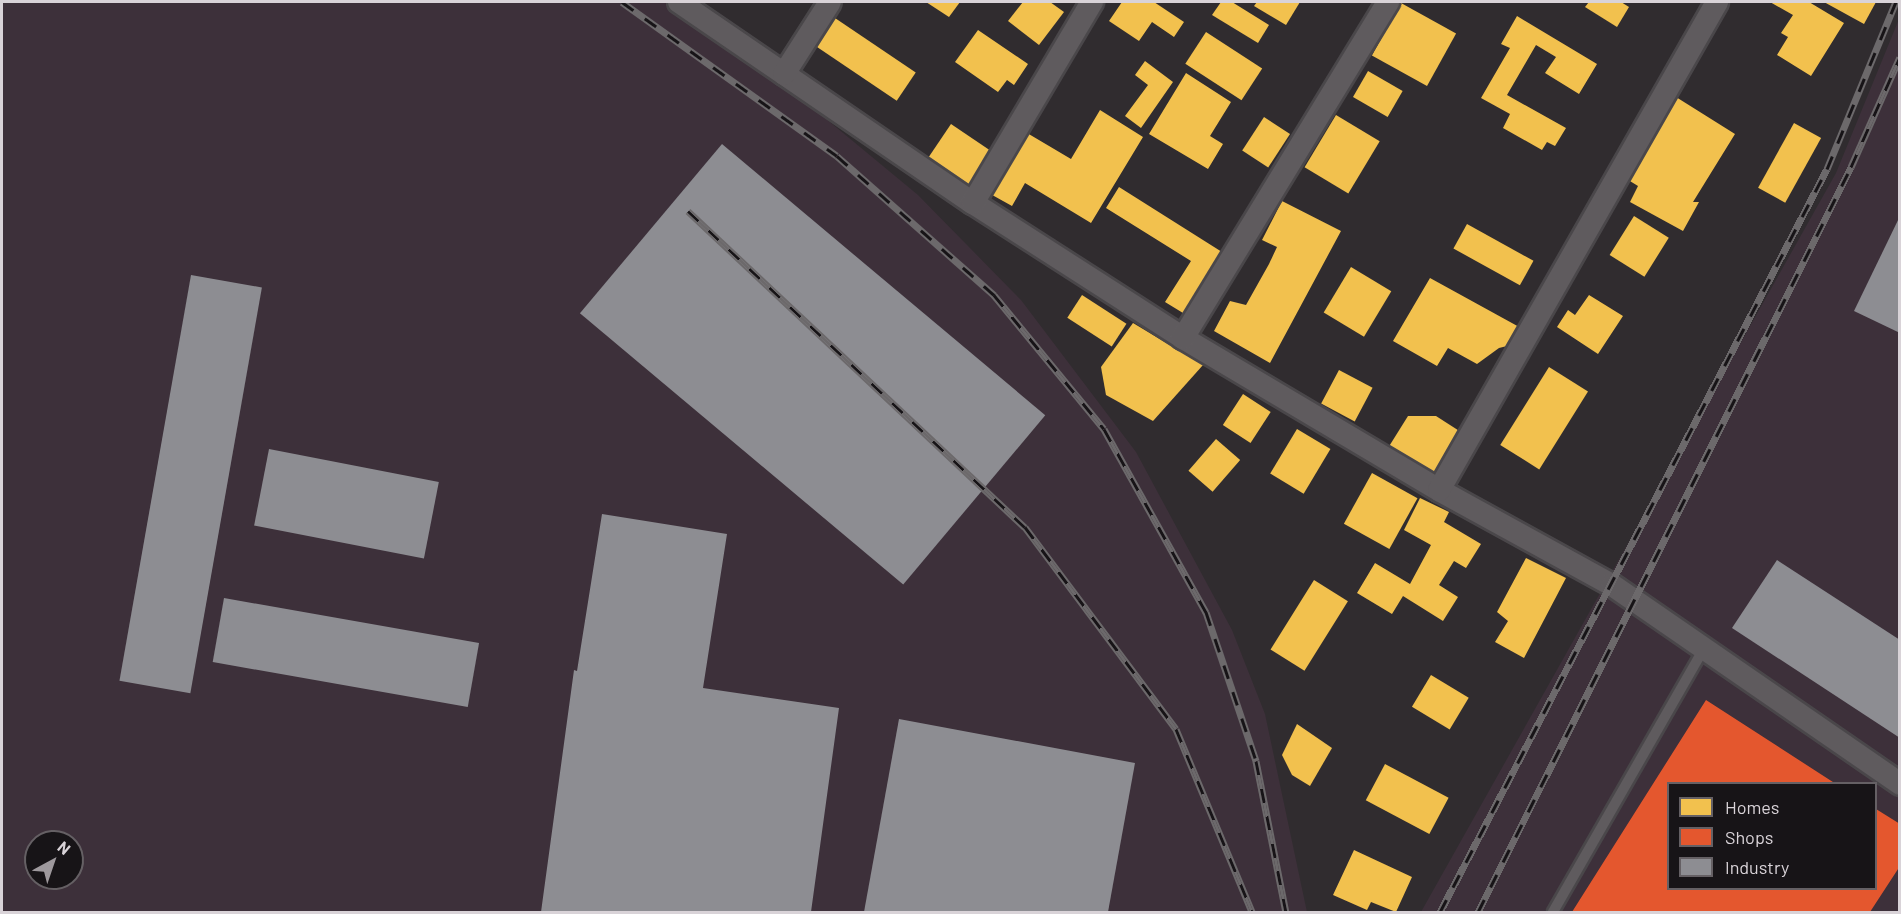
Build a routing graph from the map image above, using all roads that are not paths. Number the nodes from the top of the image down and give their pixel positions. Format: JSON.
{"nodes":[{"id":1,"x":679,"y":2,"type":"edge"},
{"id":2,"x":830,"y":2,"type":"edge"},
{"id":3,"x":1092,"y":2,"type":"edge"},
{"id":4,"x":1388,"y":2,"type":"edge"},
{"id":5,"x":1717,"y":2,"type":"edge"},
{"id":6,"x":784,"y":74,"type":"junction"},
{"id":7,"x":973,"y":203,"type":"junction"},
{"id":8,"x":1182,"y":338,"type":"junction"},
{"id":9,"x":1439,"y":490,"type":"junction"},
{"id":10,"x":1704,"y":648,"type":"junction"},
{"id":11,"x":1899,"y":784,"type":"edge"},
{"id":12,"x":1553,"y":912,"type":"edge"}],
"edges":[{"from":1,"to":6,"type":"street"},
{"from":2,"to":6,"type":"street"},
{"from":3,"to":7,"type":"street"},
{"from":4,"to":8,"type":"street"},
{"from":5,"to":9,"type":"street"},
{"from":6,"to":7,"type":"street"},
{"from":7,"to":8,"type":"street"},
{"from":8,"to":9,"type":"street"},
{"from":9,"to":10,"type":"street"},
{"from":10,"to":11,"type":"street"},
{"from":10,"to":12,"type":"lane"}]}
